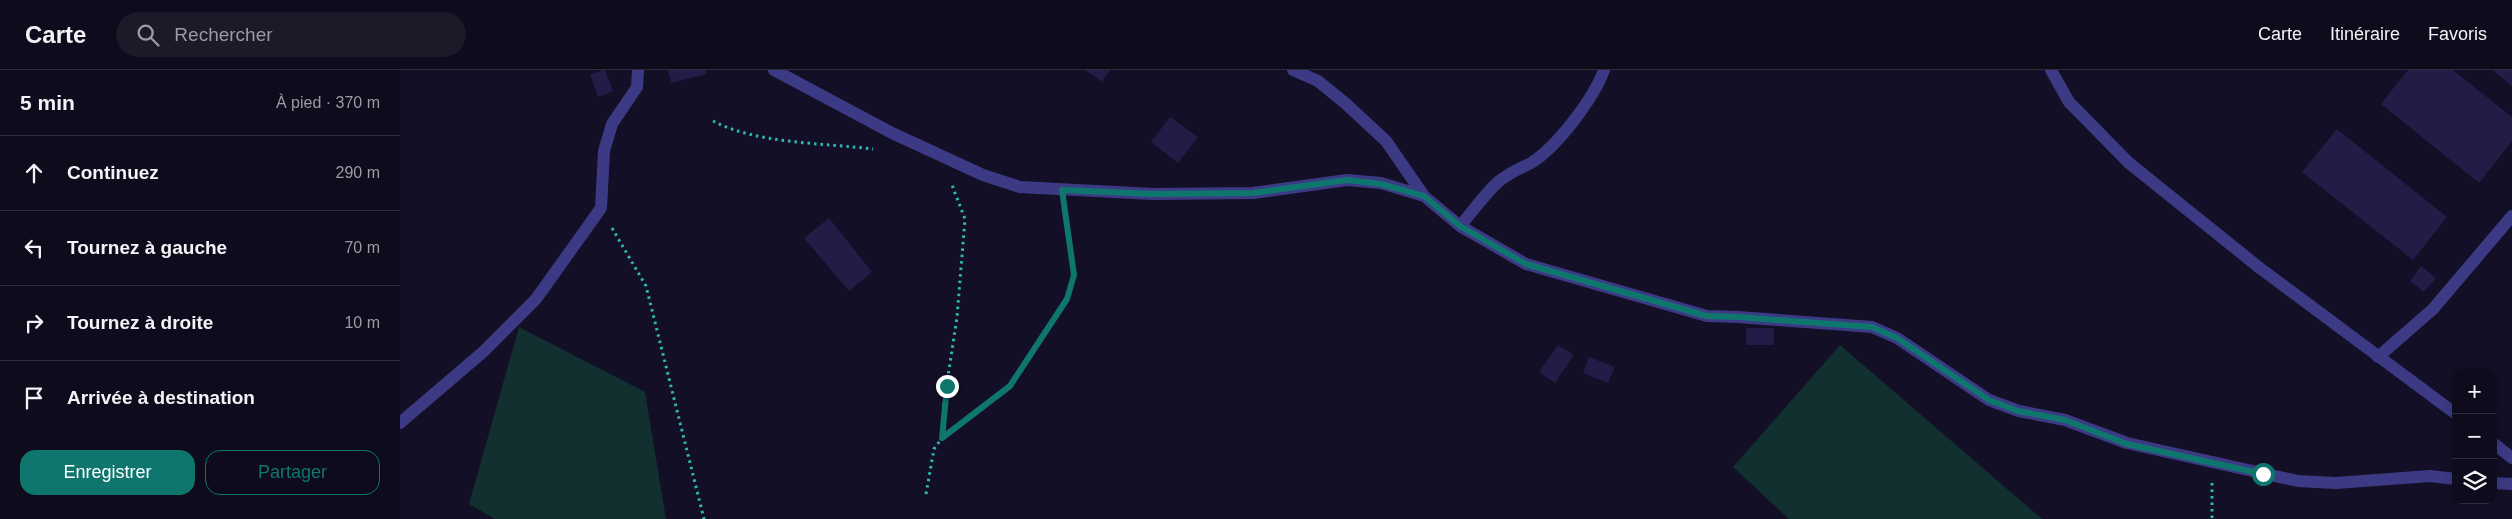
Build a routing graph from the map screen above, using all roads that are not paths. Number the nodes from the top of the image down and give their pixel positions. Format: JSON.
{"nodes":[{"id":1,"x":638,"y":70,"type":"edge"},
{"id":2,"x":774,"y":70,"type":"edge"},
{"id":3,"x":1293,"y":70,"type":"edge"},
{"id":4,"x":1604,"y":70,"type":"edge"},
{"id":5,"x":2051,"y":70,"type":"edge"},
{"id":6,"x":1424,"y":196,"type":"junction"},
{"id":7,"x":2512,"y":216,"type":"edge"},
{"id":8,"x":1460,"y":226,"type":"junction"},
{"id":9,"x":2378,"y":357,"type":"junction"},
{"id":10,"x":2452,"y":411,"type":"edge"},
{"id":11,"x":400,"y":422,"type":"edge"},
{"id":12,"x":2497,"y":446,"type":"edge"},
{"id":13,"x":2512,"y":458,"type":"edge"},
{"id":14,"x":2452,"y":479,"type":"edge"},
{"id":15,"x":2497,"y":482,"type":"edge"},
{"id":16,"x":2512,"y":484,"type":"edge"}],
"edges":[{"from":1,"to":11,"type":"street"},
{"from":2,"to":6,"type":"street"},
{"from":3,"to":6,"type":"street"},
{"from":4,"to":8,"type":"street"},
{"from":5,"to":9,"type":"street"},
{"from":6,"to":8,"type":"street"},
{"from":7,"to":9,"type":"street"},
{"from":8,"to":14,"type":"street"},
{"from":9,"to":10,"type":"street"},
{"from":12,"to":13,"type":"street"},
{"from":15,"to":16,"type":"street"}]}
